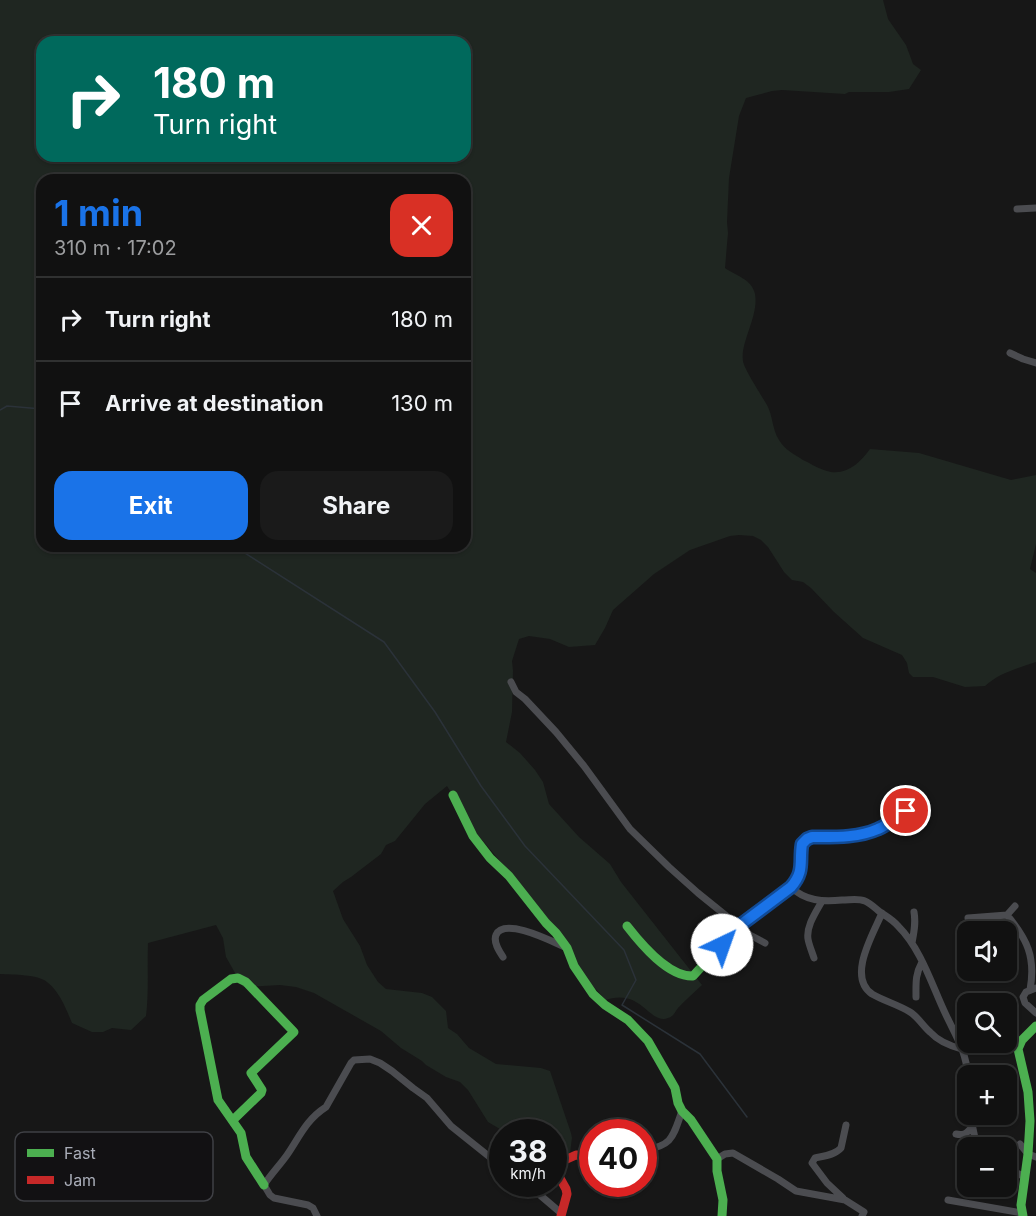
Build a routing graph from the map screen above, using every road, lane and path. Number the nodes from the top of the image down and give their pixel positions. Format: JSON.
{"nodes":[{"id":1,"x":1036,"y":208,"type":"edge"},
{"id":2,"x":1017,"y":209,"type":"dead end"},
{"id":3,"x":1010,"y":353,"type":"dead end"},
{"id":4,"x":1036,"y":363,"type":"edge"},
{"id":5,"x":511,"y":682,"type":"dead end"},
{"id":6,"x":453,"y":795,"type":"dead end"},
{"id":7,"x":906,"y":811,"type":"dead end"},
{"id":8,"x":791,"y":887,"type":"junction"},
{"id":9,"x":822,"y":901,"type":"junction"},
{"id":10,"x":1015,"y":906,"type":"dead end"},
{"id":11,"x":914,"y":912,"type":"dead end"},
{"id":12,"x":882,"y":913,"type":"junction"},
{"id":13,"x":1007,"y":915,"type":"junction"},
{"id":14,"x":968,"y":918,"type":"dead end"},
{"id":15,"x":627,"y":926,"type":"dead end"},
{"id":16,"x":739,"y":926,"type":"junction"},
{"id":17,"x":765,"y":943,"type":"dead end"},
{"id":18,"x":912,"y":943,"type":"junction"},
{"id":19,"x":567,"y":948,"type":"junction"},
{"id":20,"x":503,"y":957,"type":"dead end"},
{"id":21,"x":814,"y":958,"type":"dead end"},
{"id":22,"x":922,"y":962,"type":"junction"},
{"id":23,"x":1033,"y":989,"type":"edge"},
{"id":24,"x":916,"y":997,"type":"dead end"},
{"id":25,"x":1036,"y":1013,"type":"edge"},
{"id":26,"x":1036,"y":1026,"type":"edge"},
{"id":27,"x":957,"y":1038,"type":"edge"},
{"id":28,"x":957,"y":1048,"type":"edge"},
{"id":29,"x":1018,"y":1049,"type":"joint"},
{"id":30,"x":682,"y":1111,"type":"junction"},
{"id":31,"x":233,"y":1120,"type":"junction"},
{"id":32,"x":846,"y":1125,"type":"dead end"},
{"id":33,"x":972,"y":1125,"type":"edge"},
{"id":34,"x":972,"y":1128,"type":"junction"},
{"id":35,"x":956,"y":1134,"type":"dead end"},
{"id":36,"x":974,"y":1137,"type":"edge"},
{"id":37,"x":1020,"y":1144,"type":"dead end"},
{"id":38,"x":657,"y":1146,"type":"edge"},
{"id":39,"x":579,"y":1155,"type":"edge"},
{"id":40,"x":489,"y":1156,"type":"edge"},
{"id":41,"x":1032,"y":1156,"type":"edge"},
{"id":42,"x":717,"y":1159,"type":"junction"},
{"id":43,"x":1017,"y":1173,"type":"edge"},
{"id":44,"x":1025,"y":1177,"type":"junction"},
{"id":45,"x":264,"y":1185,"type":"junction"},
{"id":46,"x":542,"y":1197,"type":"edge"},
{"id":47,"x":845,"y":1200,"type":"junction"},
{"id":48,"x":948,"y":1200,"type":"dead end"},
{"id":49,"x":1022,"y":1214,"type":"edge"},
{"id":50,"x":561,"y":1215,"type":"edge"},
{"id":51,"x":865,"y":1215,"type":"edge"},
{"id":52,"x":317,"y":1216,"type":"edge"},
{"id":53,"x":722,"y":1216,"type":"edge"}],
"edges":[{"from":1,"to":2,"type":"street"},
{"from":3,"to":4,"type":"street"},
{"from":5,"to":16,"type":"street"},
{"from":6,"to":19,"type":"street"},
{"from":7,"to":8,"type":"street"},
{"from":8,"to":9,"type":"street"},
{"from":8,"to":16,"type":"street"},
{"from":9,"to":12,"type":"street"},
{"from":9,"to":21,"type":"street"},
{"from":10,"to":13,"type":"street"},
{"from":11,"to":18,"type":"street"},
{"from":12,"to":18,"type":"street"},
{"from":12,"to":28,"type":"street"},
{"from":13,"to":14,"type":"street"},
{"from":13,"to":23,"type":"street"},
{"from":15,"to":16,"type":"street"},
{"from":16,"to":17,"type":"street"},
{"from":18,"to":22,"type":"street"},
{"from":19,"to":20,"type":"street"},
{"from":19,"to":30,"type":"street"},
{"from":22,"to":24,"type":"street"},
{"from":22,"to":27,"type":"street"},
{"from":23,"to":25,"type":"street"},
{"from":26,"to":29,"type":"street"},
{"from":29,"to":41,"type":"street"},
{"from":30,"to":38,"type":"street"},
{"from":30,"to":42,"type":"street"},
{"from":31,"to":31,"type":"street"},
{"from":31,"to":45,"type":"street"},
{"from":32,"to":47,"type":"street"},
{"from":33,"to":34,"type":"street"},
{"from":34,"to":35,"type":"street"},
{"from":34,"to":36,"type":"street"},
{"from":37,"to":41,"type":"street"},
{"from":39,"to":50,"type":"street"},
{"from":40,"to":45,"type":"street"},
{"from":41,"to":44,"type":"street"},
{"from":42,"to":47,"type":"street"},
{"from":42,"to":53,"type":"street"},
{"from":43,"to":44,"type":"street"},
{"from":44,"to":49,"type":"street"},
{"from":45,"to":52,"type":"street"},
{"from":46,"to":50,"type":"street"},
{"from":47,"to":51,"type":"street"},
{"from":48,"to":49,"type":"street"}]}
